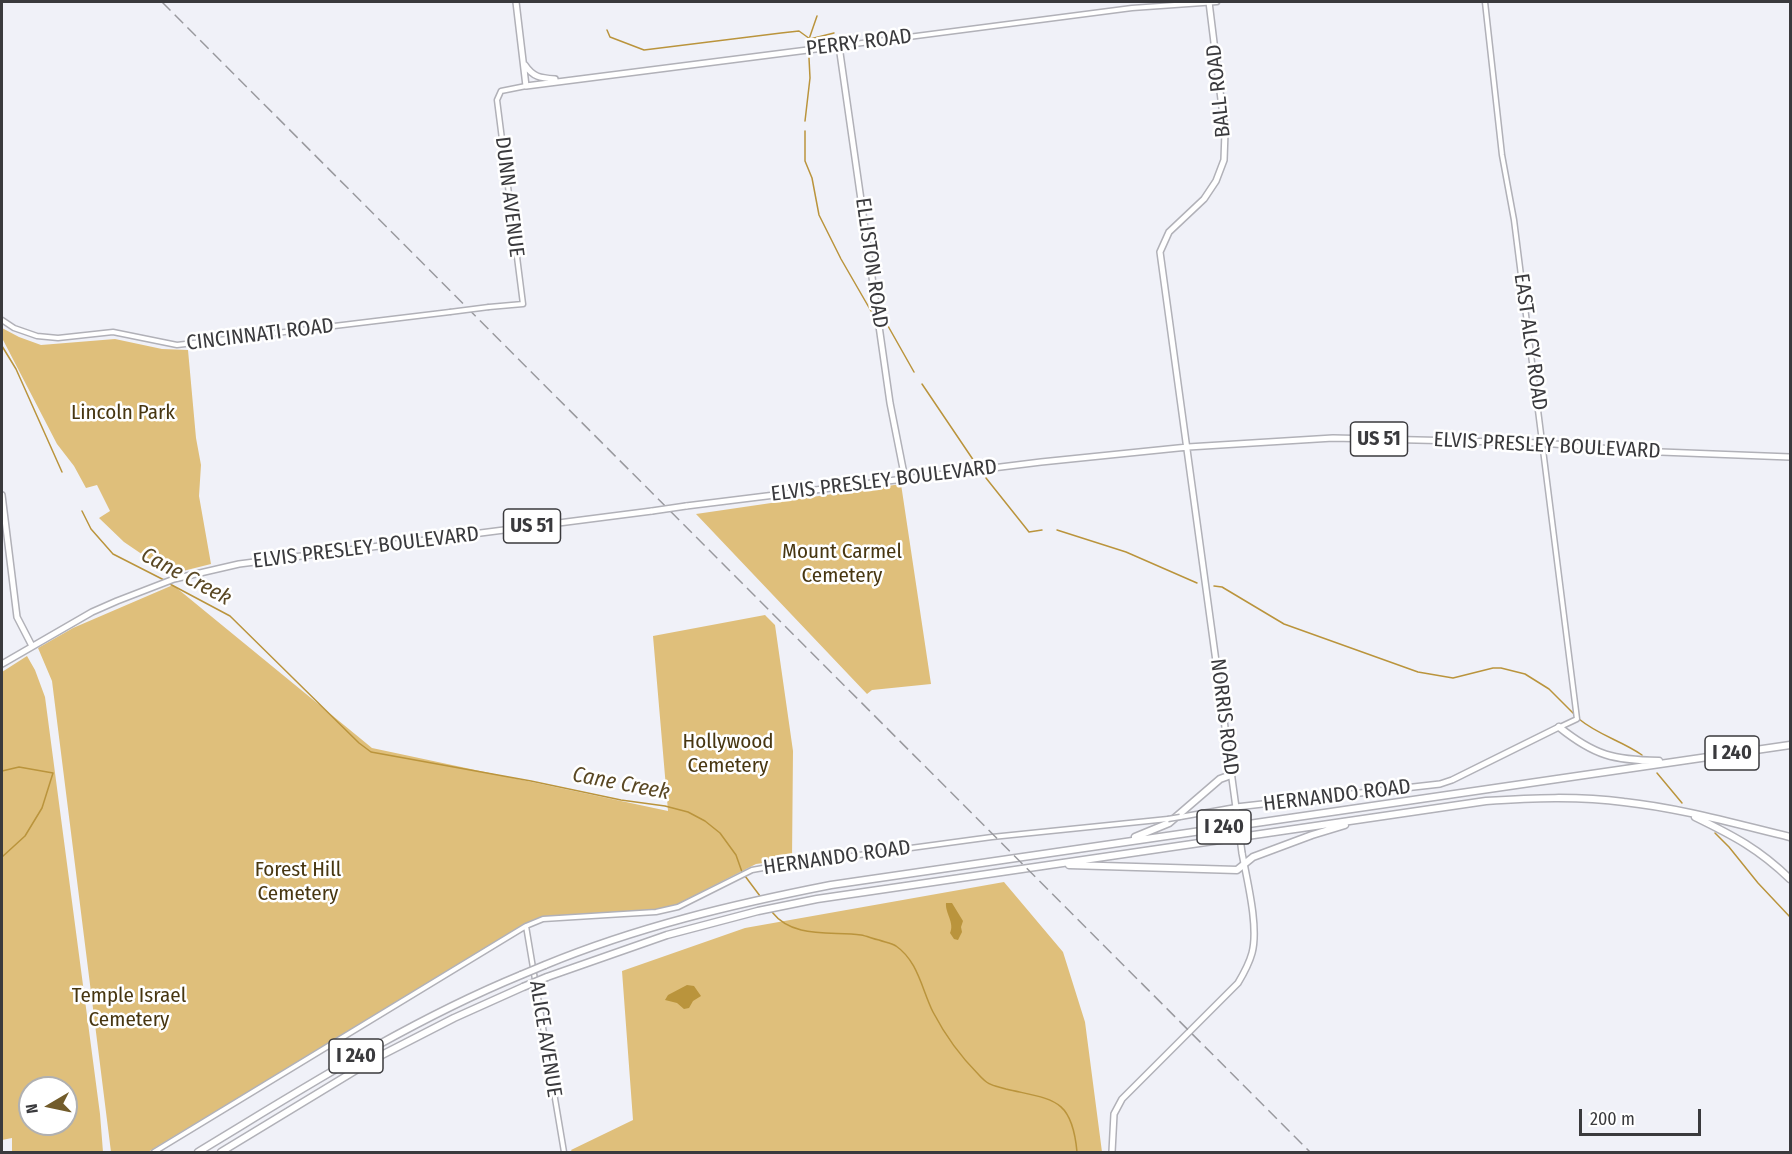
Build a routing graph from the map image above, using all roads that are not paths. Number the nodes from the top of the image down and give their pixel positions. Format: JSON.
{"nodes":[{"id":1,"x":516,"y":2,"type":"edge"},
{"id":2,"x":1209,"y":2,"type":"edge"},
{"id":3,"x":1217,"y":2,"type":"edge"},
{"id":4,"x":1485,"y":2,"type":"edge"},
{"id":5,"x":839,"y":46,"type":"junction"},
{"id":6,"x":523,"y":61,"type":"junction"},
{"id":7,"x":569,"y":80,"type":"junction"},
{"id":8,"x":526,"y":86,"type":"junction"},
{"id":9,"x":501,"y":91,"type":"joint"},
{"id":10,"x":1169,"y":232,"type":"joint"},
{"id":11,"x":523,"y":303,"type":"joint"},
{"id":12,"x":2,"y":320,"type":"edge"},
{"id":13,"x":1543,"y":443,"type":"junction"},
{"id":14,"x":1188,"y":447,"type":"junction"},
{"id":15,"x":1791,"y":457,"type":"edge"},
{"id":16,"x":905,"y":479,"type":"junction"},
{"id":17,"x":2,"y":495,"type":"edge"},
{"id":18,"x":32,"y":646,"type":"junction"},
{"id":19,"x":2,"y":664,"type":"edge"},
{"id":20,"x":1576,"y":719,"type":"joint"},
{"id":21,"x":1559,"y":727,"type":"junction"},
{"id":22,"x":1791,"y":745,"type":"edge"},
{"id":23,"x":1674,"y":762,"type":"junction"},
{"id":24,"x":1231,"y":775,"type":"junction"},
{"id":25,"x":1236,"y":807,"type":"junction"},
{"id":26,"x":1683,"y":812,"type":"junction"},
{"id":27,"x":1363,"y":819,"type":"junction"},
{"id":28,"x":1791,"y":837,"type":"edge"},
{"id":29,"x":1120,"y":842,"type":"junction"},
{"id":30,"x":1050,"y":864,"type":"junction"},
{"id":31,"x":1244,"y":865,"type":"junction"},
{"id":32,"x":1791,"y":879,"type":"edge"},
{"id":33,"x":526,"y":926,"type":"junction"},
{"id":34,"x":153,"y":1152,"type":"edge"},
{"id":35,"x":198,"y":1152,"type":"edge"},
{"id":36,"x":221,"y":1152,"type":"edge"},
{"id":37,"x":562,"y":1152,"type":"edge"},
{"id":38,"x":1112,"y":1152,"type":"edge"}],
"edges":[{"from":1,"to":6,"type":"main road"},
{"from":2,"to":3,"type":"street","name":"PERRY ROAD"},
{"from":2,"to":5,"type":"street","name":"PERRY ROAD"},
{"from":2,"to":10,"type":"main road","name":"BALL ROAD"},
{"from":4,"to":13,"type":"street","name":"EAST ALCY ROAD"},
{"from":5,"to":7,"type":"main road","name":"PERRY ROAD"},
{"from":5,"to":16,"type":"main road","name":"ELLISTON ROAD"},
{"from":6,"to":7,"type":"main road"},
{"from":6,"to":8,"type":"main road"},
{"from":7,"to":8,"type":"main road","name":"PERRY ROAD"},
{"from":8,"to":9,"type":"street","name":"PERRY ROAD"},
{"from":9,"to":11,"type":"street","name":"DUNN AVENUE"},
{"from":10,"to":14,"type":"main road","name":"NORRIS ROAD"},
{"from":11,"to":12,"type":"street","name":"CINCINNATI ROAD","bridge":true},
{"from":13,"to":14,"type":"main road","name":"ELVIS PRESLEY BOULEVARD","number":"US 51"},
{"from":13,"to":15,"type":"main road","name":"ELVIS PRESLEY BOULEVARD","number":"US 51"},
{"from":13,"to":20,"type":"street","name":"EAST ALCY ROAD"},
{"from":14,"to":16,"type":"main road","name":"ELVIS PRESLEY BOULEVARD","number":"US 51"},
{"from":14,"to":24,"type":"main road","name":"NORRIS ROAD"},
{"from":16,"to":18,"type":"main road","name":"ELVIS PRESLEY BOULEVARD","number":"US 51","bridge":true},
{"from":17,"to":18,"type":"main road"},
{"from":18,"to":19,"type":"main road","name":"ELVIS PRESLEY BOULEVARD","number":"US 51"},
{"from":20,"to":21,"type":"street","name":"HERNANDO ROAD"},
{"from":21,"to":23,"type":"highway"},
{"from":21,"to":25,"type":"main road","name":"HERNANDO ROAD"},
{"from":22,"to":23,"type":"highway","number":"I 240"},
{"from":23,"to":29,"type":"highway","number":"I 240"},
{"from":24,"to":25,"type":"main road","name":"NORRIS ROAD"},
{"from":24,"to":29,"type":"highway"},
{"from":25,"to":31,"type":"main road","name":"NORRIS ROAD","bridge":true},
{"from":25,"to":33,"type":"street","name":"HERNANDO ROAD","bridge":true},
{"from":26,"to":27,"type":"highway","number":"I 240"},
{"from":26,"to":28,"type":"highway","number":"I 240"},
{"from":26,"to":32,"type":"highway"},
{"from":27,"to":30,"type":"highway","number":"I 240"},
{"from":27,"to":31,"type":"highway"},
{"from":29,"to":35,"type":"highway","number":"I 240","bridge":true},
{"from":30,"to":31,"type":"highway"},
{"from":30,"to":36,"type":"highway","number":"I 240","bridge":true},
{"from":31,"to":38,"type":"main road","name":"NORRIS ROAD"},
{"from":33,"to":34,"type":"street","name":"HERNANDO ROAD"},
{"from":33,"to":37,"type":"street","name":"ALICE AVENUE"}]}
